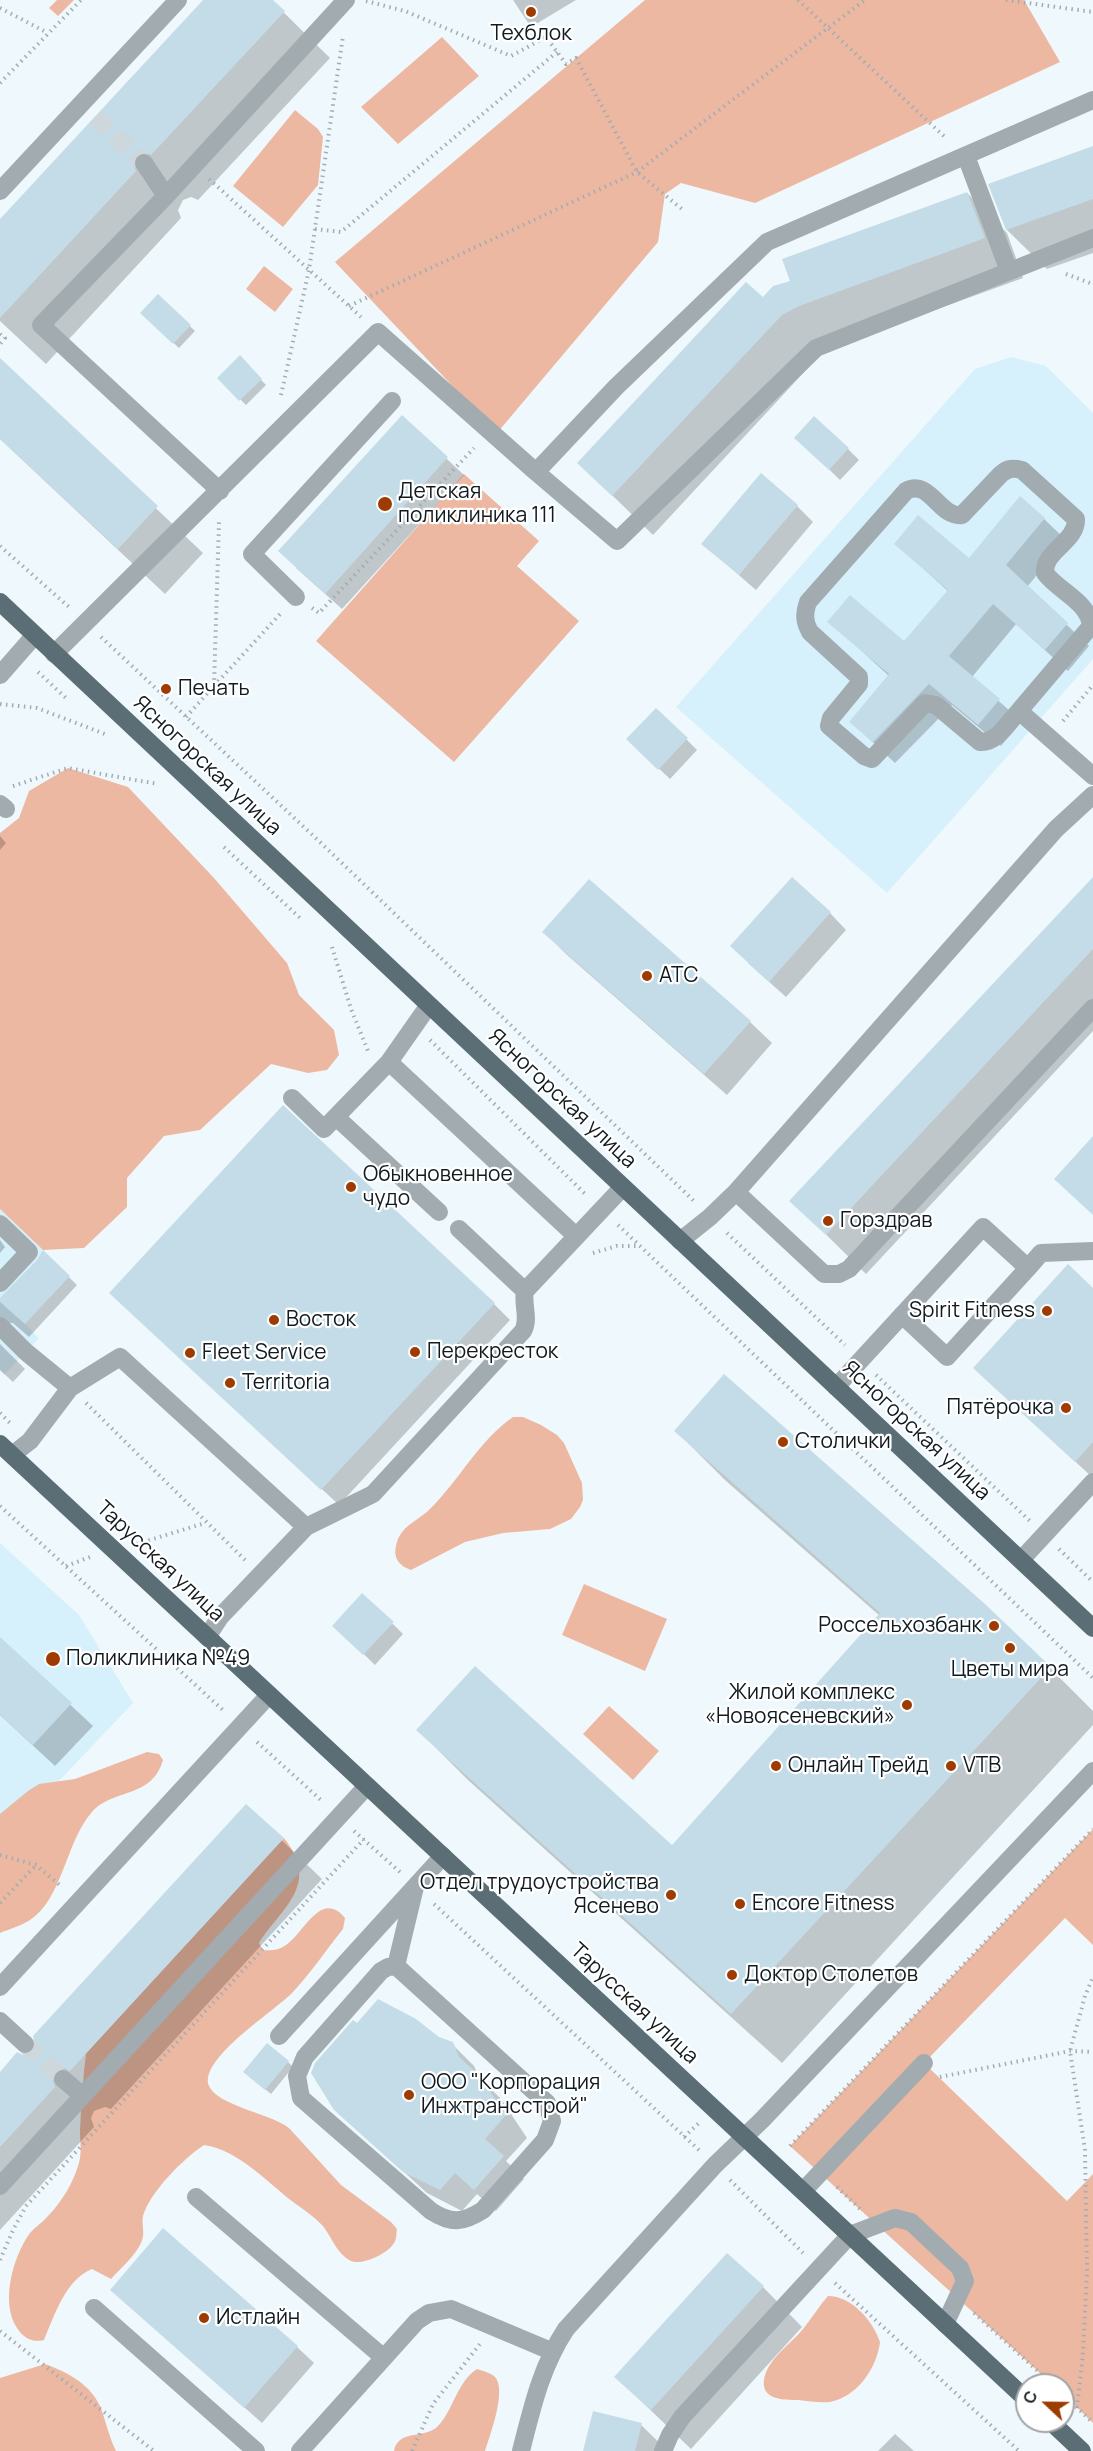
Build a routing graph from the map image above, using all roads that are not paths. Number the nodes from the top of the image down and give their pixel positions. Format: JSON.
{"nodes":[{"id":1,"x":178,"y":0,"type":"edge"},
{"id":2,"x":346,"y":0,"type":"edge"},
{"id":3,"x":1093,"y":100,"type":"edge"},
{"id":4,"x":966,"y":156,"type":"junction"},
{"id":5,"x":144,"y":163,"type":"tunnel mouth"},
{"id":6,"x":0,"y":191,"type":"edge"},
{"id":7,"x":166,"y":196,"type":"junction"},
{"id":8,"x":1093,"y":237,"type":"edge"},
{"id":9,"x":1009,"y":271,"type":"junction"},
{"id":10,"x":392,"y":401,"type":"dead end"},
{"id":11,"x":536,"y":472,"type":"junction"},
{"id":12,"x":219,"y":491,"type":"junction"},
{"id":13,"x":296,"y":597,"type":"road end"},
{"id":14,"x":0,"y":603,"type":"edge"},
{"id":15,"x":35,"y":635,"type":"junction"},
{"id":16,"x":54,"y":654,"type":"junction"},
{"id":17,"x":0,"y":675,"type":"edge"},
{"id":18,"x":1019,"y":711,"type":"junction"},
{"id":19,"x":1093,"y":776,"type":"edge"},
{"id":20,"x":1093,"y":795,"type":"edge"},
{"id":21,"x":429,"y":1005,"type":"junction"},
{"id":22,"x":1093,"y":1008,"type":"edge"},
{"id":23,"x":389,"y":1062,"type":"junction"},
{"id":24,"x":292,"y":1098,"type":"dead end"},
{"id":25,"x":336,"y":1117,"type":"junction"},
{"id":26,"x":623,"y":1187,"type":"junction"},
{"id":27,"x":736,"y":1192,"type":"junction"},
{"id":28,"x":439,"y":1212,"type":"dead end"},
{"id":29,"x":0,"y":1224,"type":"edge"},
{"id":30,"x":459,"y":1229,"type":"dead end"},
{"id":31,"x":576,"y":1236,"type":"junction"},
{"id":32,"x":680,"y":1241,"type":"junction"},
{"id":33,"x":1093,"y":1251,"type":"edge"},
{"id":34,"x":1028,"y":1268,"type":"junction"},
{"id":35,"x":0,"y":1283,"type":"edge"},
{"id":36,"x":525,"y":1291,"type":"junction"},
{"id":37,"x":902,"y":1316,"type":"junction"},
{"id":38,"x":0,"y":1326,"type":"edge"},
{"id":39,"x":836,"y":1387,"type":"junction"},
{"id":40,"x":70,"y":1388,"type":"junction"},
{"id":41,"x":6,"y":1450,"type":"edge"},
{"id":42,"x":1093,"y":1482,"type":"edge"},
{"id":43,"x":306,"y":1527,"type":"junction"},
{"id":44,"x":1021,"y":1560,"type":"junction"},
{"id":45,"x":1093,"y":1628,"type":"edge"},
{"id":46,"x":207,"y":1637,"type":"junction"},
{"id":47,"x":269,"y":1695,"type":"junction"},
{"id":48,"x":1093,"y":1771,"type":"edge"},
{"id":49,"x":367,"y":1786,"type":"junction"},
{"id":50,"x":443,"y":1856,"type":"junction"},
{"id":51,"x":415,"y":1887,"type":"junction"},
{"id":52,"x":396,"y":1966,"type":"junction"},
{"id":53,"x":0,"y":1987,"type":"edge"},
{"id":54,"x":0,"y":2021,"type":"edge"},
{"id":55,"x":279,"y":2036,"type":"dead end"},
{"id":56,"x":25,"y":2044,"type":"tunnel mouth"},
{"id":57,"x":924,"y":2063,"type":"dead end"},
{"id":58,"x":63,"y":2079,"type":"tunnel mouth"},
{"id":59,"x":83,"y":2096,"type":"junction"},
{"id":60,"x":745,"y":2138,"type":"junction"},
{"id":61,"x":0,"y":2186,"type":"edge"},
{"id":62,"x":803,"y":2191,"type":"junction"},
{"id":63,"x":196,"y":2197,"type":"dead end"},
{"id":64,"x":850,"y":2235,"type":"junction"},
{"id":65,"x":94,"y":2308,"type":"dead end"},
{"id":66,"x":945,"y":2324,"type":"junction"},
{"id":67,"x":551,"y":2351,"type":"junction"},
{"id":68,"x":384,"y":2358,"type":"junction"},
{"id":69,"x":1015,"y":2389,"type":"edge"},
{"id":70,"x":1063,"y":2433,"type":"edge"},
{"id":71,"x":255,"y":2451,"type":"edge"},
{"id":72,"x":300,"y":2451,"type":"edge"},
{"id":73,"x":521,"y":2451,"type":"edge"},
{"id":74,"x":663,"y":2451,"type":"edge"},
{"id":75,"x":1082,"y":2451,"type":"edge"}],
"edges":[{"from":1,"to":6,"type":"street"},
{"from":2,"to":7,"type":"street"},
{"from":3,"to":4,"type":"street"},
{"from":4,"to":9,"type":"street"},
{"from":4,"to":11,"type":"street"},
{"from":5,"to":7,"type":"street"},
{"from":7,"to":12,"type":"street"},
{"from":8,"to":9,"type":"street"},
{"from":9,"to":11,"type":"street"},
{"from":10,"to":13,"type":"street"},
{"from":11,"to":12,"type":"street"},
{"from":12,"to":16,"type":"street"},
{"from":14,"to":15,"type":"main road","name":"Ясногорская улица"},
{"from":15,"to":16,"type":"main road","name":"Ясногорская улица"},
{"from":15,"to":17,"type":"street"},
{"from":16,"to":21,"type":"main road","name":"Ясногорская улица"},
{"from":18,"to":18,"type":"street"},
{"from":18,"to":19,"type":"street"},
{"from":20,"to":27,"type":"street"},
{"from":21,"to":23,"type":"street"},
{"from":21,"to":26,"type":"main road","name":"Ясногорская улица"},
{"from":22,"to":27,"type":"street"},
{"from":23,"to":25,"type":"street"},
{"from":23,"to":31,"type":"street"},
{"from":24,"to":25,"type":"street"},
{"from":25,"to":28,"type":"street"},
{"from":26,"to":31,"type":"street"},
{"from":26,"to":32,"type":"main road","name":"Ясногорская улица"},
{"from":27,"to":32,"type":"street"},
{"from":29,"to":35,"type":"street"},
{"from":30,"to":36,"type":"street"},
{"from":31,"to":36,"type":"street"},
{"from":32,"to":39,"type":"main road","name":"Ясногорская улица"},
{"from":33,"to":34,"type":"street"},
{"from":34,"to":37,"type":"street"},
{"from":34,"to":37,"type":"street"},
{"from":36,"to":43,"type":"street"},
{"from":37,"to":39,"type":"street"},
{"from":38,"to":40,"type":"street"},
{"from":39,"to":44,"type":"main road","name":"Ясногорская улица"},
{"from":40,"to":41,"type":"street"},
{"from":40,"to":43,"type":"street"},
{"from":41,"to":46,"type":"main road","name":"Тарусская улица"},
{"from":42,"to":44,"type":"street"},
{"from":43,"to":46,"type":"street"},
{"from":44,"to":45,"type":"main road","name":"Ясногорская улица"},
{"from":46,"to":47,"type":"main road","name":"Тарусская улица"},
{"from":47,"to":49,"type":"main road","name":"Тарусская улица"},
{"from":47,"to":53,"type":"street"},
{"from":48,"to":60,"type":"street"},
{"from":49,"to":50,"type":"main road","name":"Тарусская улица"},
{"from":49,"to":59,"type":"street"},
{"from":50,"to":51,"type":"street"},
{"from":50,"to":60,"type":"main road","name":"Тарусская улица"},
{"from":51,"to":52,"type":"street"},
{"from":51,"to":55,"type":"street"},
{"from":52,"to":52,"type":"street"},
{"from":54,"to":56,"type":"street"},
{"from":57,"to":62,"type":"street"},
{"from":58,"to":59,"type":"street"},
{"from":59,"to":61,"type":"street"},
{"from":60,"to":62,"type":"main road","name":"Тарусская улица"},
{"from":60,"to":67,"type":"street"},
{"from":62,"to":64,"type":"main road","name":"Тарусская улица"},
{"from":63,"to":68,"type":"street"},
{"from":64,"to":66,"type":"main road","name":"Тарусская улица"},
{"from":64,"to":66,"type":"street"},
{"from":64,"to":74,"type":"street"},
{"from":65,"to":71,"type":"street"},
{"from":66,"to":69,"type":"main road","name":"Тарусская улица"},
{"from":67,"to":68,"type":"street"},
{"from":67,"to":73,"type":"street"},
{"from":68,"to":72,"type":"street"},
{"from":70,"to":75,"type":"main road"}]}
